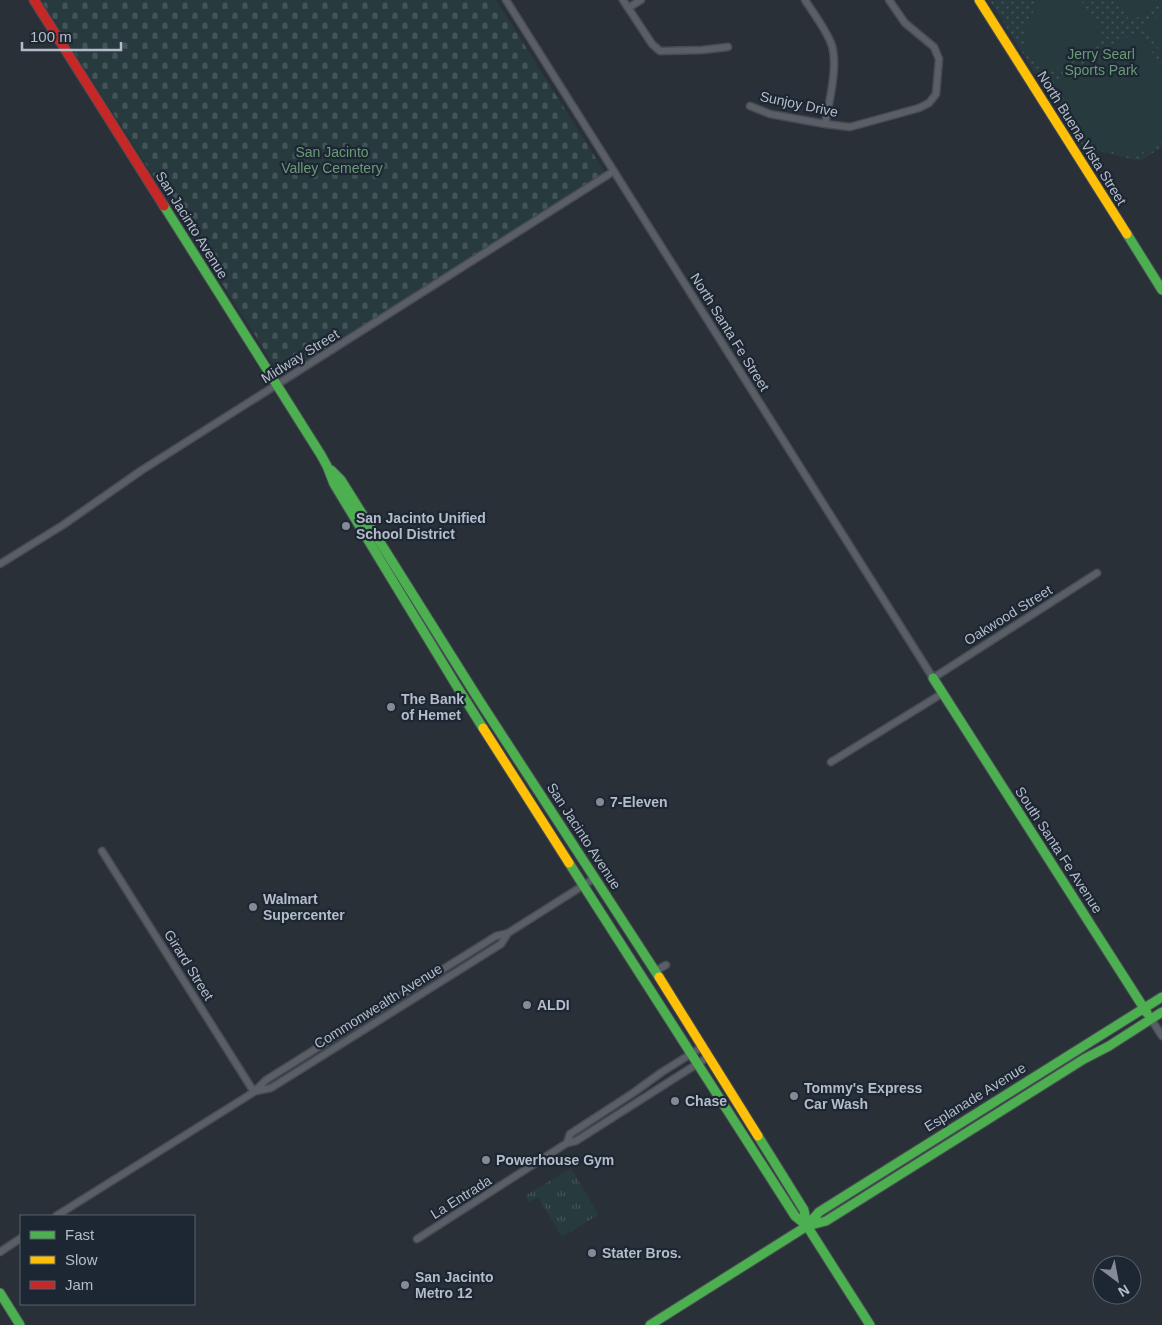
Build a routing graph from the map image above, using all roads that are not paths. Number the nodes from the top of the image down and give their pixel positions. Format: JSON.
{"nodes":[{"id":1,"x":34,"y":0,"type":"edge"},
{"id":2,"x":506,"y":0,"type":"edge"},
{"id":3,"x":623,"y":0,"type":"edge"},
{"id":4,"x":641,"y":0,"type":"edge"},
{"id":5,"x":805,"y":0,"type":"edge"},
{"id":6,"x":889,"y":0,"type":"edge"},
{"id":7,"x":979,"y":0,"type":"edge"},
{"id":8,"x":628,"y":8,"type":"junction"},
{"id":9,"x":728,"y":47,"type":"dead end"},
{"id":10,"x":750,"y":106,"type":"dead end"},
{"id":11,"x":826,"y":124,"type":"junction"},
{"id":12,"x":614,"y":171,"type":"junction"},
{"id":13,"x":1162,"y":290,"type":"edge"},
{"id":14,"x":277,"y":385,"type":"junction"},
{"id":15,"x":327,"y":466,"type":"junction"},
{"id":16,"x":0,"y":564,"type":"edge"},
{"id":17,"x":1098,"y":573,"type":"dead end"},
{"id":18,"x":933,"y":678,"type":"junction"},
{"id":19,"x":942,"y":693,"type":"junction"},
{"id":20,"x":500,"y":754,"type":"junction"},
{"id":21,"x":831,"y":762,"type":"dead end"},
{"id":22,"x":543,"y":798,"type":"junction"},
{"id":23,"x":102,"y":851,"type":"dead end"},
{"id":24,"x":595,"y":878,"type":"junction"},
{"id":25,"x":584,"y":886,"type":"junction"},
{"id":26,"x":666,"y":965,"type":"dead end"},
{"id":27,"x":655,"y":971,"type":"junction"},
{"id":28,"x":1162,"y":996,"type":"edge"},
{"id":29,"x":1144,"y":1008,"type":"junction"},
{"id":30,"x":1162,"y":1012,"type":"edge"},
{"id":31,"x":1151,"y":1019,"type":"junction"},
{"id":32,"x":1162,"y":1036,"type":"edge"},
{"id":33,"x":702,"y":1046,"type":"junction"},
{"id":34,"x":691,"y":1053,"type":"junction"},
{"id":35,"x":708,"y":1057,"type":"junction"},
{"id":36,"x":698,"y":1064,"type":"junction"},
{"id":37,"x":254,"y":1092,"type":"junction"},
{"id":38,"x":567,"y":1143,"type":"junction"},
{"id":39,"x":58,"y":1215,"type":"edge"},
{"id":40,"x":807,"y":1226,"type":"junction"},
{"id":41,"x":20,"y":1239,"type":"edge"},
{"id":42,"x":417,"y":1239,"type":"dead end"},
{"id":43,"x":0,"y":1252,"type":"edge"},
{"id":44,"x":0,"y":1293,"type":"edge"},
{"id":45,"x":20,"y":1325,"type":"edge"},
{"id":46,"x":650,"y":1325,"type":"edge"},
{"id":47,"x":870,"y":1325,"type":"edge"}],
"edges":[{"from":1,"to":14,"type":"main road","name":"San Jacinto Avenue"},
{"from":2,"to":12,"type":"street","name":"North Santa Fe Street"},
{"from":3,"to":8,"type":"street"},
{"from":4,"to":8,"type":"street"},
{"from":5,"to":11,"type":"street"},
{"from":6,"to":11,"type":"street","name":"Sunjoy Drive"},
{"from":7,"to":13,"type":"main road","name":"North Buena Vista Street"},
{"from":8,"to":9,"type":"street"},
{"from":10,"to":11,"type":"street","name":"Sunjoy Drive"},
{"from":12,"to":14,"type":"street","name":"Midway Street"},
{"from":12,"to":18,"type":"street","name":"North Santa Fe Street"},
{"from":14,"to":15,"type":"main road","name":"San Jacinto Avenue"},
{"from":14,"to":16,"type":"street","name":"Midway Street"},
{"from":15,"to":20,"type":"main road","name":"San Jacinto Avenue"},
{"from":15,"to":22,"type":"main road","name":"San Jacinto Avenue"},
{"from":17,"to":18,"type":"street","name":"Oakwood Street"},
{"from":18,"to":19,"type":"main road","name":"South Santa Fe Avenue"},
{"from":19,"to":21,"type":"street"},
{"from":19,"to":29,"type":"main road","name":"South Santa Fe Avenue"},
{"from":20,"to":22,"type":"main road"},
{"from":20,"to":25,"type":"main road","name":"San Jacinto Avenue"},
{"from":22,"to":24,"type":"main road","name":"San Jacinto Avenue"},
{"from":23,"to":37,"type":"street","name":"Girard Street"},
{"from":24,"to":25,"type":"street","name":"Commonwealth Avenue"},
{"from":24,"to":27,"type":"main road","name":"San Jacinto Avenue"},
{"from":25,"to":34,"type":"main road","name":"San Jacinto Avenue"},
{"from":25,"to":37,"type":"street","name":"Commonwealth Avenue"},
{"from":26,"to":27,"type":"street"},
{"from":27,"to":33,"type":"main road","name":"San Jacinto Avenue"},
{"from":28,"to":29,"type":"main road","name":"Esplanade Avenue"},
{"from":29,"to":31,"type":"main road","name":"South Santa Fe Avenue"},
{"from":29,"to":40,"type":"main road","name":"Esplanade Avenue"},
{"from":30,"to":31,"type":"main road","name":"Esplanade Avenue"},
{"from":31,"to":32,"type":"street","name":"South Santa Fe Avenue"},
{"from":31,"to":40,"type":"main road","name":"Esplanade Avenue"},
{"from":33,"to":34,"type":"street","name":"La Entrada"},
{"from":33,"to":35,"type":"main road","name":"San Jacinto Avenue"},
{"from":34,"to":36,"type":"main road","name":"San Jacinto Avenue"},
{"from":34,"to":38,"type":"street","name":"La Entrada"},
{"from":35,"to":36,"type":"street","name":"La Entrada"},
{"from":35,"to":40,"type":"main road","name":"San Jacinto Avenue"},
{"from":36,"to":38,"type":"street","name":"La Entrada"},
{"from":36,"to":40,"type":"main road","name":"San Jacinto Avenue"},
{"from":37,"to":39,"type":"street","name":"Commonwealth Avenue"},
{"from":38,"to":42,"type":"street","name":"La Entrada"},
{"from":40,"to":46,"type":"main road","name":"Esplanade Avenue"},
{"from":40,"to":47,"type":"main road","name":"San Jacinto Avenue"},
{"from":41,"to":43,"type":"street"},
{"from":44,"to":45,"type":"main road"}]}
